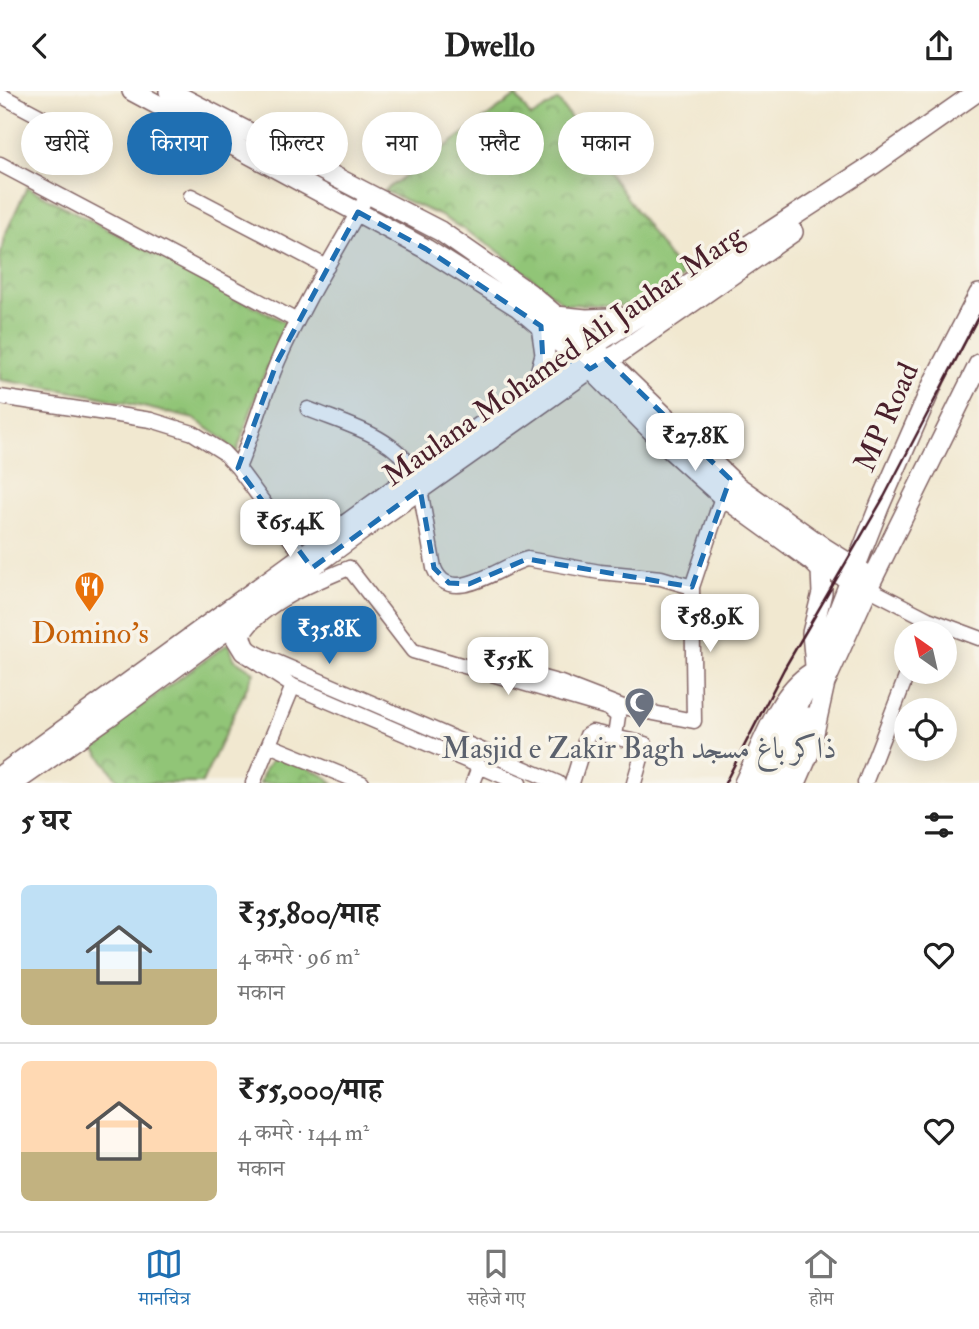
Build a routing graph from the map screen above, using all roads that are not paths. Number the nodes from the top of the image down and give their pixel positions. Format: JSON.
{"nodes":[{"id":1,"x":132,"y":91,"type":"edge"},
{"id":2,"x":169,"y":91,"type":"edge"},
{"id":3,"x":978,"y":91,"type":"edge"},
{"id":4,"x":0,"y":95,"type":"edge"},
{"id":5,"x":979,"y":103,"type":"edge"},
{"id":6,"x":32,"y":112,"type":"edge"},
{"id":7,"x":0,"y":164,"type":"edge"},
{"id":8,"x":368,"y":194,"type":"junction"},
{"id":9,"x":191,"y":197,"type":"dead end"},
{"id":10,"x":358,"y":212,"type":"junction"},
{"id":11,"x":327,"y":267,"type":"junction"},
{"id":12,"x":979,"y":294,"type":"edge"},
{"id":13,"x":642,"y":316,"type":"junction"},
{"id":14,"x":297,"y":321,"type":"junction"},
{"id":15,"x":548,"y":321,"type":"junction"},
{"id":16,"x":591,"y":358,"type":"junction"},
{"id":17,"x":979,"y":364,"type":"edge"},
{"id":18,"x":537,"y":385,"type":"junction"},
{"id":19,"x":0,"y":397,"type":"edge"},
{"id":20,"x":308,"y":409,"type":"dead end"},
{"id":21,"x":238,"y":468,"type":"junction"},
{"id":22,"x":418,"y":482,"type":"junction"},
{"id":23,"x":726,"y":487,"type":"junction"},
{"id":24,"x":879,"y":507,"type":"junction"},
{"id":25,"x":341,"y":546,"type":"junction"},
{"id":26,"x":818,"y":554,"type":"junction"},
{"id":27,"x":308,"y":562,"type":"junction"},
{"id":28,"x":861,"y":579,"type":"junction"},
{"id":29,"x":692,"y":587,"type":"junction"},
{"id":30,"x":919,"y":621,"type":"edge"},
{"id":31,"x":228,"y":630,"type":"junction"},
{"id":32,"x":957,"y":633,"type":"edge"},
{"id":33,"x":979,"y":638,"type":"edge"},
{"id":34,"x":820,"y":677,"type":"junction"},
{"id":35,"x":903,"y":684,"type":"edge"},
{"id":36,"x":293,"y":686,"type":"junction"},
{"id":37,"x":793,"y":733,"type":"junction"},
{"id":38,"x":615,"y":736,"type":"junction"},
{"id":39,"x":269,"y":745,"type":"junction"},
{"id":40,"x":479,"y":767,"type":"junction"},
{"id":41,"x":0,"y":776,"type":"edge"},
{"id":42,"x":572,"y":781,"type":"edge"},
{"id":43,"x":14,"y":783,"type":"edge"},
{"id":44,"x":253,"y":783,"type":"edge"},
{"id":45,"x":362,"y":783,"type":"edge"},
{"id":46,"x":473,"y":783,"type":"edge"},
{"id":47,"x":519,"y":783,"type":"edge"},
{"id":48,"x":558,"y":783,"type":"edge"},
{"id":49,"x":589,"y":783,"type":"edge"},
{"id":50,"x":634,"y":783,"type":"edge"},
{"id":51,"x":744,"y":783,"type":"edge"},
{"id":52,"x":761,"y":783,"type":"edge"},
{"id":53,"x":778,"y":783,"type":"edge"},
{"id":54,"x":796,"y":783,"type":"edge"},
{"id":55,"x":865,"y":783,"type":"edge"}],
"edges":[{"from":1,"to":10,"type":"main road"},
{"from":2,"to":8,"type":"main road"},
{"from":3,"to":13,"type":"main road","name":"Maulana Mohamed Ali Jauhar Marg"},
{"from":4,"to":6,"type":"street"},
{"from":5,"to":16,"type":"main road","name":"Maulana Mohamed Ali Jauhar Marg"},
{"from":7,"to":14,"type":"street"},
{"from":8,"to":10,"type":"street"},
{"from":8,"to":15,"type":"main road"},
{"from":9,"to":11,"type":"street"},
{"from":10,"to":11,"type":"street"},
{"from":10,"to":15,"type":"main road"},
{"from":11,"to":14,"type":"street"},
{"from":12,"to":24,"type":"main road","name":"MP Road"},
{"from":13,"to":15,"type":"main road"},
{"from":13,"to":16,"type":"main road","name":"Maulana Mohamed Ali Jauhar Marg"},
{"from":14,"to":21,"type":"street"},
{"from":15,"to":16,"type":"main road"},
{"from":15,"to":18,"type":"main road"},
{"from":16,"to":18,"type":"main road","name":"Maulana Mohamed Ali Jauhar Marg"},
{"from":16,"to":22,"type":"main road","name":"Maulana Mohamed Ali Jauhar Marg"},
{"from":16,"to":23,"type":"main road"},
{"from":17,"to":28,"type":"main road","name":"MP Road"},
{"from":18,"to":22,"type":"main road","name":"Maulana Mohamed Ali Jauhar Marg"},
{"from":19,"to":21,"type":"street"},
{"from":20,"to":22,"type":"street"},
{"from":21,"to":27,"type":"street"},
{"from":22,"to":25,"type":"main road","name":"Maulana Mohamed Ali Jauhar Marg"},
{"from":22,"to":27,"type":"main road","name":"Maulana Mohamed Ali Jauhar Marg"},
{"from":22,"to":29,"type":"street"},
{"from":23,"to":26,"type":"main road"},
{"from":23,"to":29,"type":"street"},
{"from":24,"to":26,"type":"main road"},
{"from":24,"to":28,"type":"main road","name":"MP Road"},
{"from":25,"to":27,"type":"main road","name":"Maulana Mohamed Ali Jauhar Marg"},
{"from":25,"to":29,"type":"street"},
{"from":26,"to":28,"type":"main road"},
{"from":26,"to":34,"type":"main road"},
{"from":27,"to":31,"type":"main road","name":"Maulana Mohamed Ali Jauhar Marg"},
{"from":27,"to":41,"type":"main road","name":"Maulana Mohamed Ali Jauhar Marg"},
{"from":28,"to":30,"type":"street"},
{"from":28,"to":34,"type":"main road"},
{"from":31,"to":36,"type":"street"},
{"from":31,"to":43,"type":"main road","name":"Maulana Mohamed Ali Jauhar Marg"},
{"from":32,"to":33,"type":"street"},
{"from":34,"to":37,"type":"main road"},
{"from":34,"to":51,"type":"main road"},
{"from":34,"to":54,"type":"main road"},
{"from":35,"to":55,"type":"street"},
{"from":36,"to":39,"type":"street"},
{"from":36,"to":40,"type":"street"},
{"from":37,"to":52,"type":"main road"},
{"from":37,"to":53,"type":"main road"},
{"from":38,"to":42,"type":"street"},
{"from":38,"to":48,"type":"street"},
{"from":38,"to":50,"type":"street"},
{"from":39,"to":44,"type":"street"},
{"from":39,"to":45,"type":"street"},
{"from":40,"to":46,"type":"street"},
{"from":40,"to":47,"type":"street"},
{"from":42,"to":49,"type":"street"}]}
